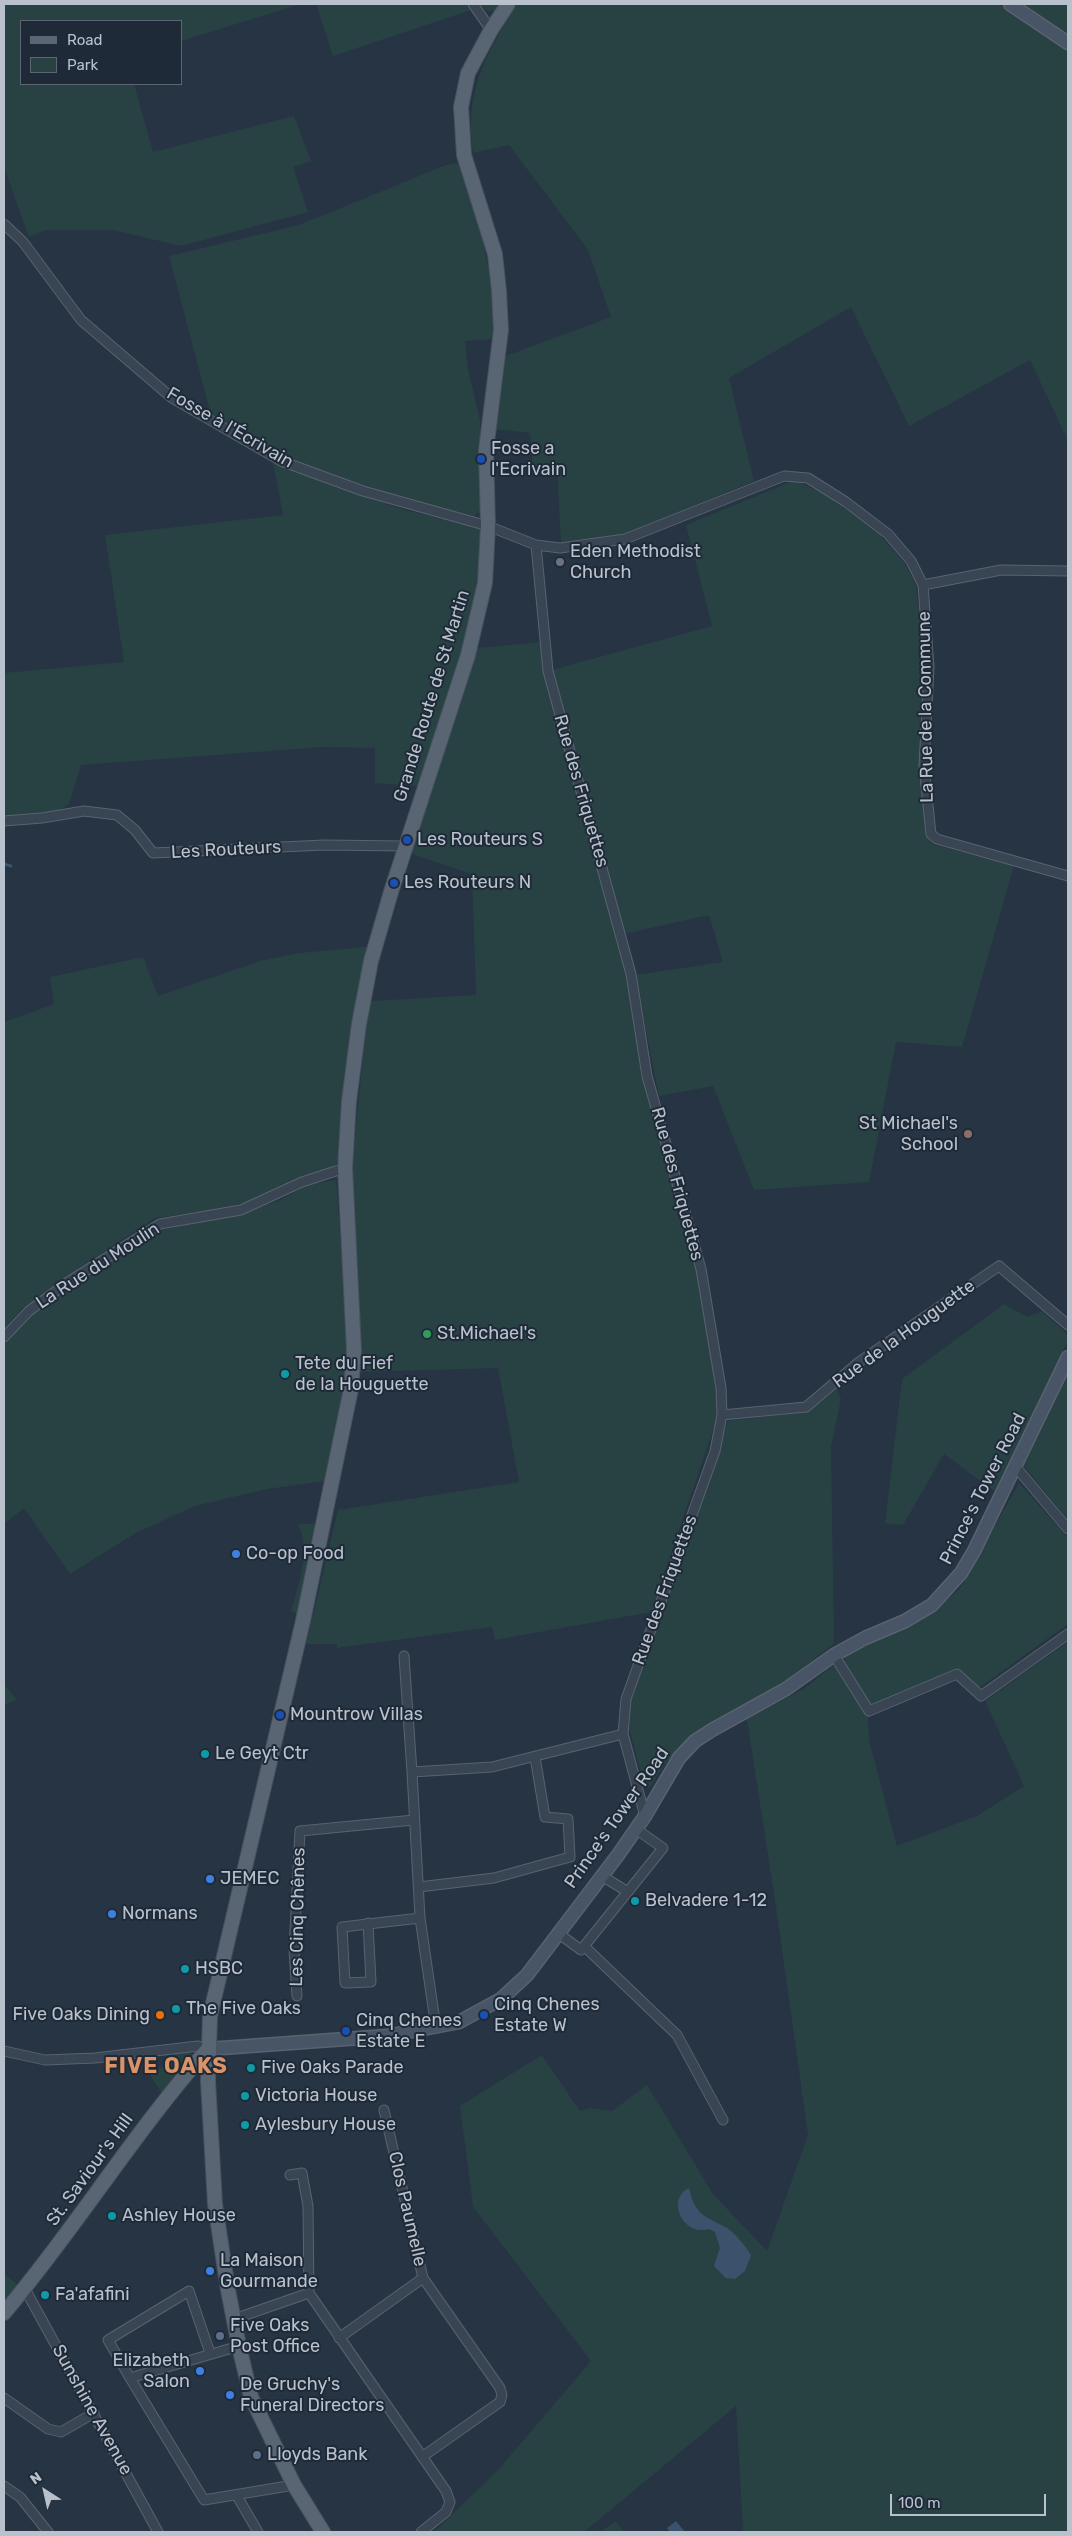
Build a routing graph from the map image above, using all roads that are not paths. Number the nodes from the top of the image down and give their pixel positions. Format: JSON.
{"nodes":[{"id":1,"x":473,"y":4,"type":"edge"},
{"id":2,"x":508,"y":4,"type":"edge"},
{"id":3,"x":1010,"y":4,"type":"edge"},
{"id":4,"x":491,"y":30,"type":"junction"},
{"id":5,"x":1068,"y":43,"type":"edge"},
{"id":6,"x":4,"y":224,"type":"edge"},
{"id":7,"x":488,"y":526,"type":"junction"},
{"id":8,"x":536,"y":545,"type":"junction"},
{"id":9,"x":1068,"y":571,"type":"edge"},
{"id":10,"x":923,"y":585,"type":"junction"},
{"id":11,"x":4,"y":821,"type":"edge"},
{"id":12,"x":405,"y":846,"type":"junction"},
{"id":13,"x":1068,"y":876,"type":"edge"},
{"id":14,"x":345,"y":1168,"type":"junction"},
{"id":15,"x":1068,"y":1325,"type":"edge"},
{"id":16,"x":4,"y":1337,"type":"edge"},
{"id":17,"x":1068,"y":1357,"type":"edge"},
{"id":18,"x":722,"y":1415,"type":"junction"},
{"id":19,"x":1015,"y":1466,"type":"junction"},
{"id":20,"x":1068,"y":1529,"type":"edge"},
{"id":21,"x":1068,"y":1634,"type":"edge"},
{"id":22,"x":404,"y":1656,"type":"dead end"},
{"id":23,"x":834,"y":1656,"type":"junction"},
{"id":24,"x":623,"y":1734,"type":"junction"},
{"id":25,"x":535,"y":1757,"type":"junction"},
{"id":26,"x":412,"y":1772,"type":"junction"},
{"id":27,"x":645,"y":1816,"type":"junction"},
{"id":28,"x":414,"y":1820,"type":"junction"},
{"id":29,"x":636,"y":1829,"type":"junction"},
{"id":30,"x":607,"y":1879,"type":"dead end"},
{"id":31,"x":419,"y":1887,"type":"junction"},
{"id":32,"x":628,"y":1892,"type":"junction"},
{"id":33,"x":420,"y":1918,"type":"junction"},
{"id":34,"x":368,"y":1923,"type":"junction"},
{"id":35,"x":558,"y":1932,"type":"junction"},
{"id":36,"x":584,"y":1946,"type":"junction"},
{"id":37,"x":297,"y":1996,"type":"dead end"},
{"id":38,"x":436,"y":2028,"type":"junction"},
{"id":39,"x":208,"y":2049,"type":"junction"},
{"id":40,"x":4,"y":2051,"type":"edge"},
{"id":41,"x":184,"y":2076,"type":"junction"},
{"id":42,"x":208,"y":2081,"type":"junction"},
{"id":43,"x":384,"y":2110,"type":"dead end"},
{"id":44,"x":723,"y":2120,"type":"dead end"},
{"id":45,"x":290,"y":2175,"type":"dead end"},
{"id":46,"x":423,"y":2278,"type":"junction"},
{"id":47,"x":25,"y":2289,"type":"junction"},
{"id":48,"x":309,"y":2294,"type":"junction"},
{"id":49,"x":4,"y":2313,"type":"edge"},
{"id":50,"x":234,"y":2319,"type":"junction"},
{"id":51,"x":339,"y":2338,"type":"junction"},
{"id":52,"x":239,"y":2346,"type":"junction"},
{"id":53,"x":210,"y":2353,"type":"junction"},
{"id":54,"x":130,"y":2378,"type":"junction"},
{"id":55,"x":4,"y":2398,"type":"edge"},
{"id":56,"x":94,"y":2413,"type":"junction"},
{"id":57,"x":422,"y":2457,"type":"junction"},
{"id":58,"x":294,"y":2484,"type":"junction"},
{"id":59,"x":4,"y":2486,"type":"edge"},
{"id":60,"x":237,"y":2496,"type":"junction"},
{"id":61,"x":48,"y":2532,"type":"edge"},
{"id":62,"x":158,"y":2532,"type":"edge"},
{"id":63,"x":258,"y":2532,"type":"edge"},
{"id":64,"x":323,"y":2532,"type":"edge"},
{"id":65,"x":421,"y":2532,"type":"edge"}],
"edges":[{"from":1,"to":4,"type":"street"},
{"from":2,"to":4,"type":"main road","name":"Grande Route de St Martin"},
{"from":3,"to":5,"type":"main road"},
{"from":4,"to":7,"type":"main road","name":"Grande Route de St Martin"},
{"from":6,"to":7,"type":"street","name":"Fosse à l'Écrivain"},
{"from":7,"to":8,"type":"street","name":"Fosse à l'Écrivain"},
{"from":7,"to":12,"type":"main road","name":"Grande Route de St Martin"},
{"from":8,"to":10,"type":"street","name":"Fosse à l'Écrivain"},
{"from":8,"to":18,"type":"street","name":"Rue des Friquettes"},
{"from":9,"to":10,"type":"street"},
{"from":10,"to":13,"type":"street","name":"La Rue de la Commune"},
{"from":11,"to":12,"type":"street","name":"Les Routeurs"},
{"from":12,"to":14,"type":"main road","name":"Grande Route de St Martin"},
{"from":14,"to":16,"type":"street","name":"La Rue du Moulin"},
{"from":14,"to":39,"type":"main road","name":"Grande Route de St Martin"},
{"from":15,"to":18,"type":"street","name":"Rue de la Houguette"},
{"from":17,"to":19,"type":"main road","name":"Prince's Tower Road"},
{"from":18,"to":24,"type":"street","name":"Rue des Friquettes"},
{"from":19,"to":20,"type":"street"},
{"from":19,"to":23,"type":"main road","name":"Prince's Tower Road"},
{"from":21,"to":23,"type":"street"},
{"from":22,"to":26,"type":"street"},
{"from":23,"to":27,"type":"main road","name":"Prince's Tower Road"},
{"from":24,"to":25,"type":"street"},
{"from":24,"to":27,"type":"street","name":"Rue des Friquettes"},
{"from":25,"to":26,"type":"street"},
{"from":25,"to":31,"type":"street"},
{"from":26,"to":28,"type":"street"},
{"from":27,"to":29,"type":"main road","name":"Prince's Tower Road"},
{"from":28,"to":31,"type":"street"},
{"from":28,"to":37,"type":"street","name":"Les Cinq Chênes"},
{"from":29,"to":32,"type":"street"},
{"from":29,"to":35,"type":"main road","name":"Prince's Tower Road"},
{"from":30,"to":32,"type":"street"},
{"from":31,"to":33,"type":"street"},
{"from":32,"to":36,"type":"street"},
{"from":33,"to":34,"type":"street"},
{"from":33,"to":38,"type":"street"},
{"from":34,"to":34,"type":"street"},
{"from":35,"to":36,"type":"street"},
{"from":35,"to":38,"type":"main road","name":"Prince's Tower Road"},
{"from":36,"to":44,"type":"street"},
{"from":38,"to":39,"type":"main road","name":"Prince's Tower Road"},
{"from":39,"to":40,"type":"street"},
{"from":39,"to":41,"type":"main road","name":"St. Saviour's Hill"},
{"from":39,"to":42,"type":"main road","name":"Grande Route de St Martin"},
{"from":41,"to":42,"type":"main road"},
{"from":41,"to":47,"type":"main road","name":"St. Saviour's Hill"},
{"from":42,"to":50,"type":"main road","name":"Grande Route de St Martin"},
{"from":43,"to":46,"type":"street","name":"Clos Paumelle"},
{"from":45,"to":48,"type":"street"},
{"from":46,"to":51,"type":"street","name":"Clos Paumelle"},
{"from":46,"to":57,"type":"street","name":"Clos Paumelle"},
{"from":47,"to":49,"type":"main road","name":"St. Saviour's Hill"},
{"from":47,"to":56,"type":"street","name":"Sunshine Avenue"},
{"from":48,"to":50,"type":"street"},
{"from":48,"to":51,"type":"street"},
{"from":50,"to":52,"type":"main road","name":"Grande Route de St Martin"},
{"from":51,"to":57,"type":"street"},
{"from":52,"to":53,"type":"street"},
{"from":52,"to":58,"type":"main road","name":"Grande Route de St Martin"},
{"from":53,"to":54,"type":"street"},
{"from":53,"to":54,"type":"street"},
{"from":54,"to":60,"type":"street"},
{"from":55,"to":56,"type":"street"},
{"from":56,"to":62,"type":"street","name":"Sunshine Avenue"},
{"from":57,"to":65,"type":"street"},
{"from":58,"to":60,"type":"street"},
{"from":58,"to":64,"type":"main road","name":"Grande Route de St Martin"},
{"from":59,"to":61,"type":"street"},
{"from":60,"to":63,"type":"street"}]}
